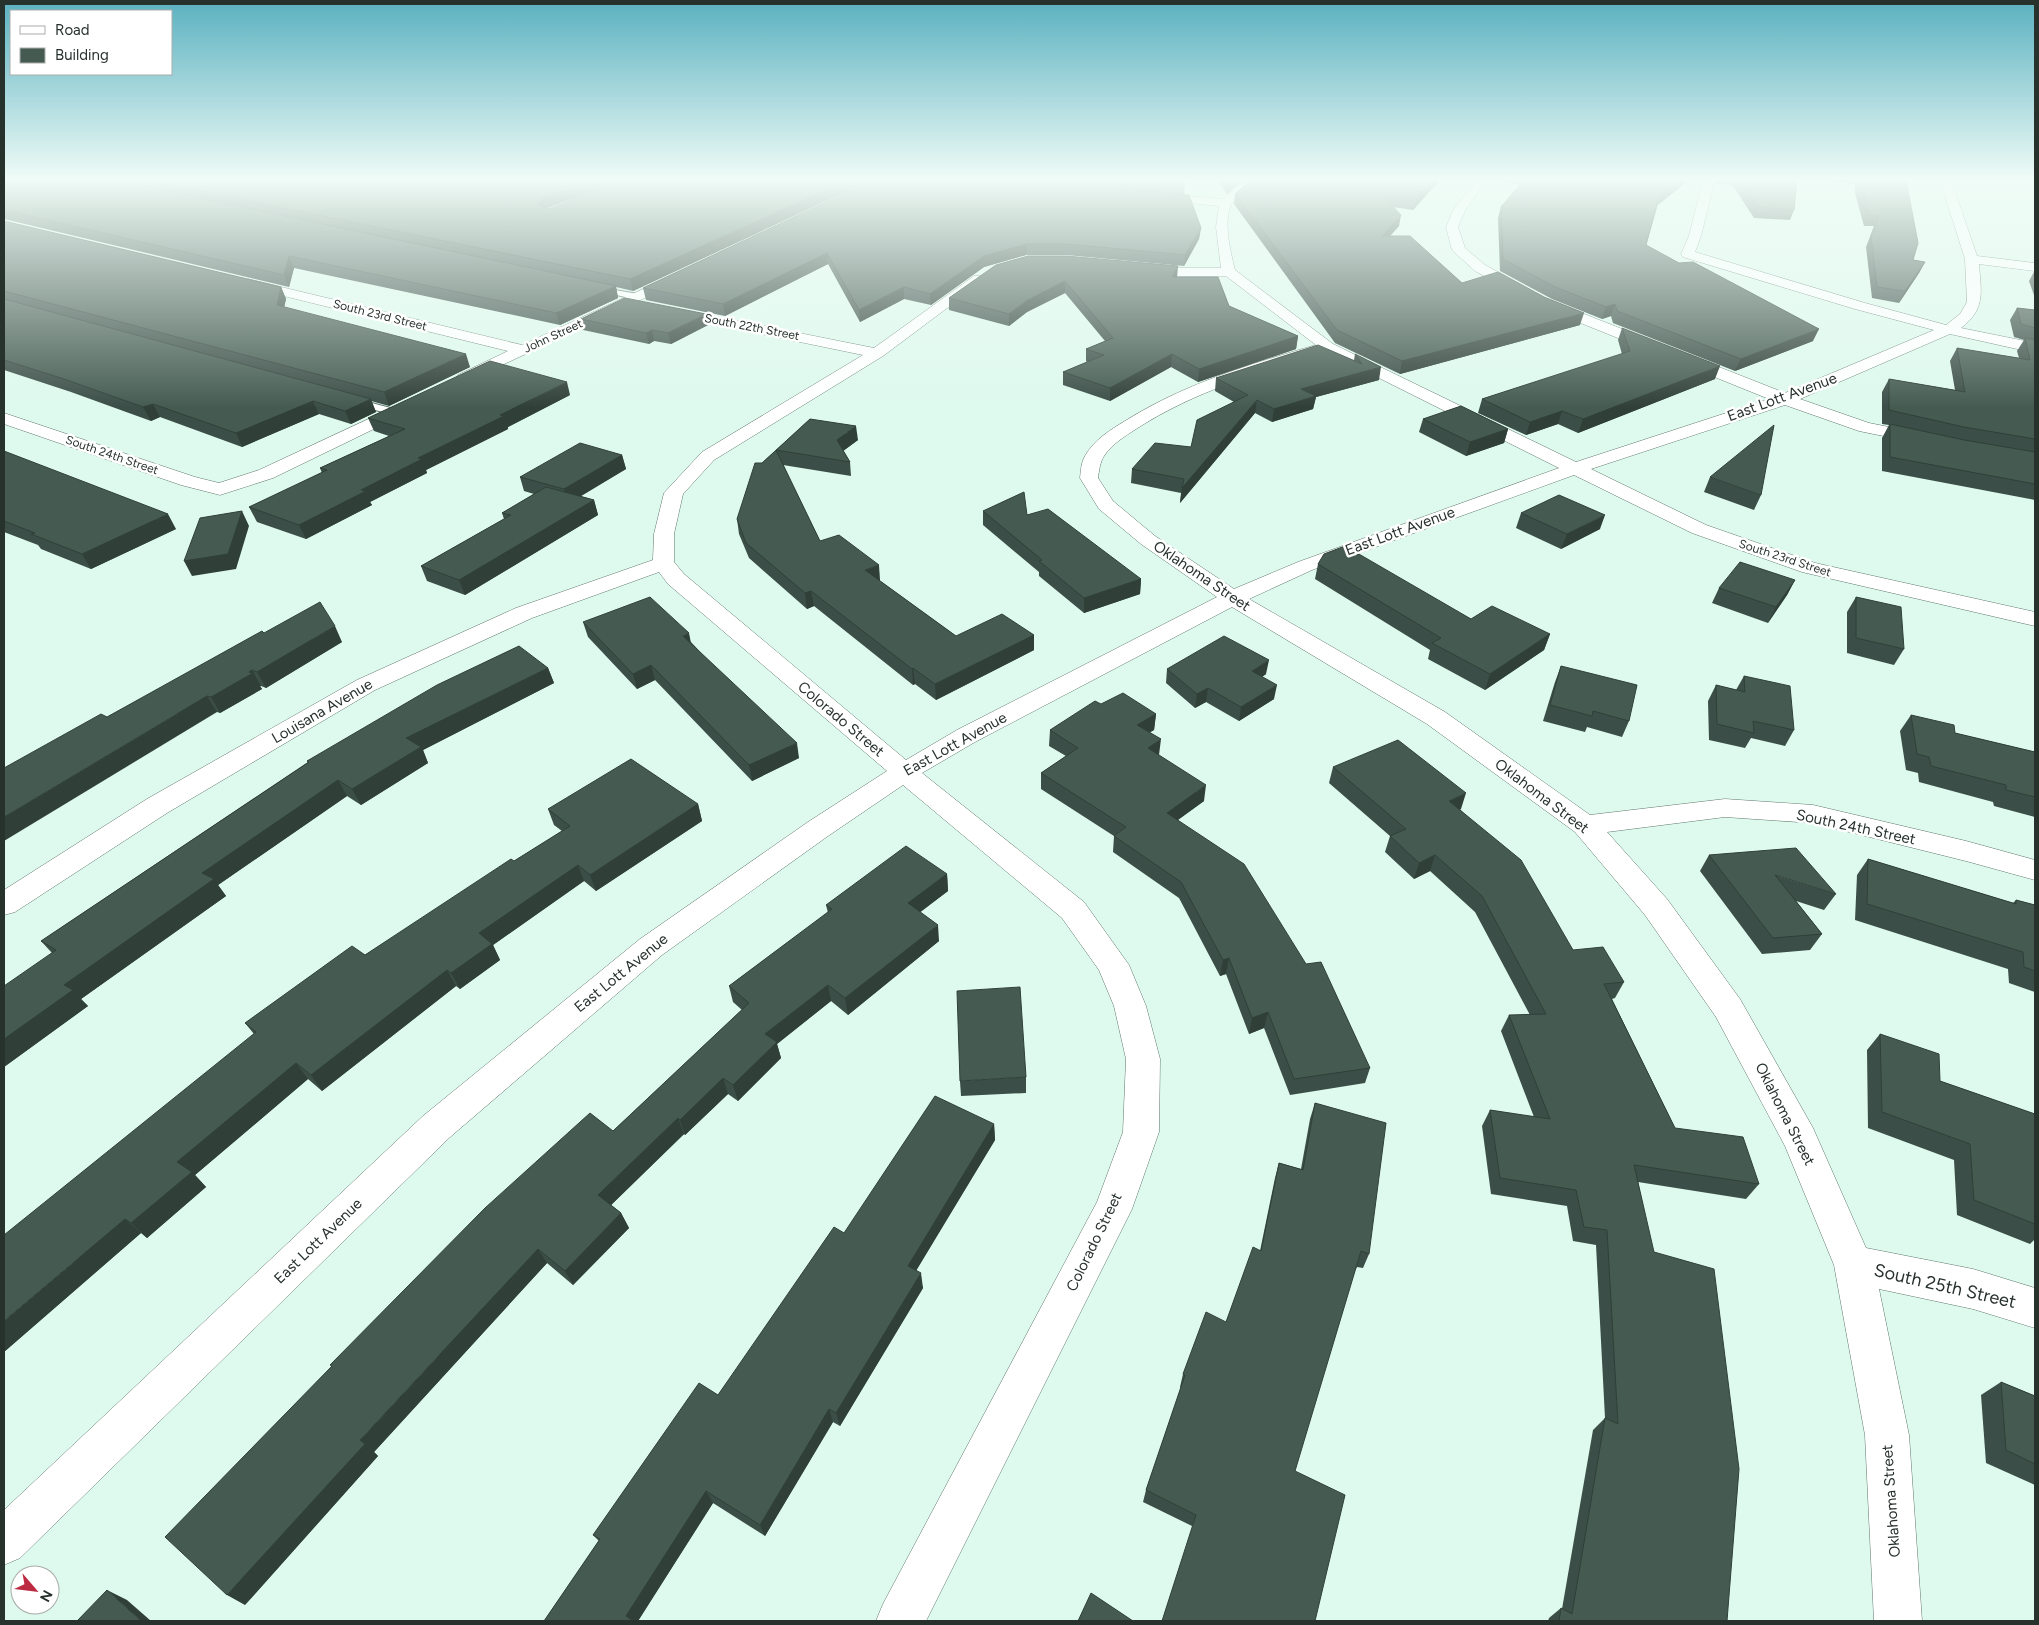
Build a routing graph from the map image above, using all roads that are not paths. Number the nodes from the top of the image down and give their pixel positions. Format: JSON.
{"nodes":[{"id":1,"x":1225,"y":256,"type":"edge"},
{"id":2,"x":1466,"y":256,"type":"edge"},
{"id":3,"x":1694,"y":256,"type":"edge"},
{"id":4,"x":1971,"y":256,"type":"edge"},
{"id":5,"x":1972,"y":259,"type":"junction"},
{"id":6,"x":1115,"y":266,"type":"edge"},
{"id":7,"x":2035,"y":267,"type":"edge"},
{"id":8,"x":999,"y":269,"type":"edge"},
{"id":9,"x":690,"y":272,"type":"edge"},
{"id":10,"x":1229,"y":272,"type":"junction"},
{"id":11,"x":235,"y":280,"type":"edge"},
{"id":12,"x":589,"y":286,"type":"edge"},
{"id":13,"x":641,"y":303,"type":"junction"},
{"id":14,"x":1950,"y":329,"type":"junction"},
{"id":15,"x":1328,"y":347,"type":"junction"},
{"id":16,"x":2035,"y":348,"type":"edge"},
{"id":17,"x":523,"y":350,"type":"junction"},
{"id":18,"x":877,"y":353,"type":"junction"},
{"id":19,"x":454,"y":383,"type":"edge"},
{"id":20,"x":1785,"y":398,"type":"junction"},
{"id":21,"x":347,"y":399,"type":"edge"},
{"id":22,"x":420,"y":400,"type":"edge"},
{"id":23,"x":394,"y":412,"type":"junction"},
{"id":24,"x":4,"y":418,"type":"edge"},
{"id":25,"x":1938,"y":443,"type":"edge"},
{"id":26,"x":1576,"y":468,"type":"junction"},
{"id":27,"x":663,"y":563,"type":"junction"},
{"id":28,"x":1232,"y":598,"type":"junction"},
{"id":29,"x":2035,"y":620,"type":"edge"},
{"id":30,"x":904,"y":772,"type":"junction"},
{"id":31,"x":1584,"y":825,"type":"junction"},
{"id":32,"x":2035,"y":870,"type":"edge"},
{"id":33,"x":4,"y":904,"type":"edge"},
{"id":34,"x":1854,"y":1266,"type":"junction"},
{"id":35,"x":2035,"y":1308,"type":"edge"},
{"id":36,"x":4,"y":1542,"type":"edge"},
{"id":37,"x":900,"y":1621,"type":"edge"},
{"id":38,"x":1898,"y":1621,"type":"edge"}],
"edges":[{"from":1,"to":10,"type":"street"},
{"from":2,"to":20,"type":"street"},
{"from":3,"to":14,"type":"street"},
{"from":4,"to":5,"type":"street","name":"East Lott Avenue"},
{"from":5,"to":7,"type":"street"},
{"from":5,"to":14,"type":"street","name":"East Lott Avenue"},
{"from":6,"to":10,"type":"street"},
{"from":8,"to":18,"type":"street"},
{"from":9,"to":13,"type":"street","name":"John Street"},
{"from":10,"to":15,"type":"street","name":"South 23rd Street"},
{"from":11,"to":17,"type":"street","name":"South 23rd Street"},
{"from":12,"to":13,"type":"lane"},
{"from":13,"to":17,"type":"street","name":"John Street"},
{"from":13,"to":18,"type":"street","name":"South 22th Street"},
{"from":14,"to":16,"type":"street"},
{"from":14,"to":20,"type":"street","name":"East Lott Avenue"},
{"from":15,"to":26,"type":"street","name":"South 23rd Street"},
{"from":15,"to":28,"type":"street","name":"Oklahoma Street"},
{"from":17,"to":19,"type":"street","name":"John Street"},
{"from":18,"to":27,"type":"street"},
{"from":20,"to":25,"type":"street"},
{"from":20,"to":26,"type":"street","name":"East Lott Avenue"},
{"from":21,"to":23,"type":"lane"},
{"from":22,"to":23,"type":"street"},
{"from":23,"to":24,"type":"street","name":"South 24th Street"},
{"from":26,"to":28,"type":"street","name":"East Lott Avenue"},
{"from":26,"to":29,"type":"street","name":"South 23rd Street"},
{"from":27,"to":30,"type":"street","name":"Colorado Street"},
{"from":27,"to":33,"type":"street","name":"Louisana Avenue"},
{"from":28,"to":30,"type":"street","name":"East Lott Avenue"},
{"from":28,"to":31,"type":"street","name":"Oklahoma Street"},
{"from":30,"to":36,"type":"street","name":"East Lott Avenue"},
{"from":30,"to":37,"type":"street","name":"Colorado Street"},
{"from":31,"to":32,"type":"street","name":"South 24th Street"},
{"from":31,"to":34,"type":"street","name":"Oklahoma Street"},
{"from":34,"to":35,"type":"street","name":"South 25th Street"},
{"from":34,"to":38,"type":"street","name":"Oklahoma Street"}]}
